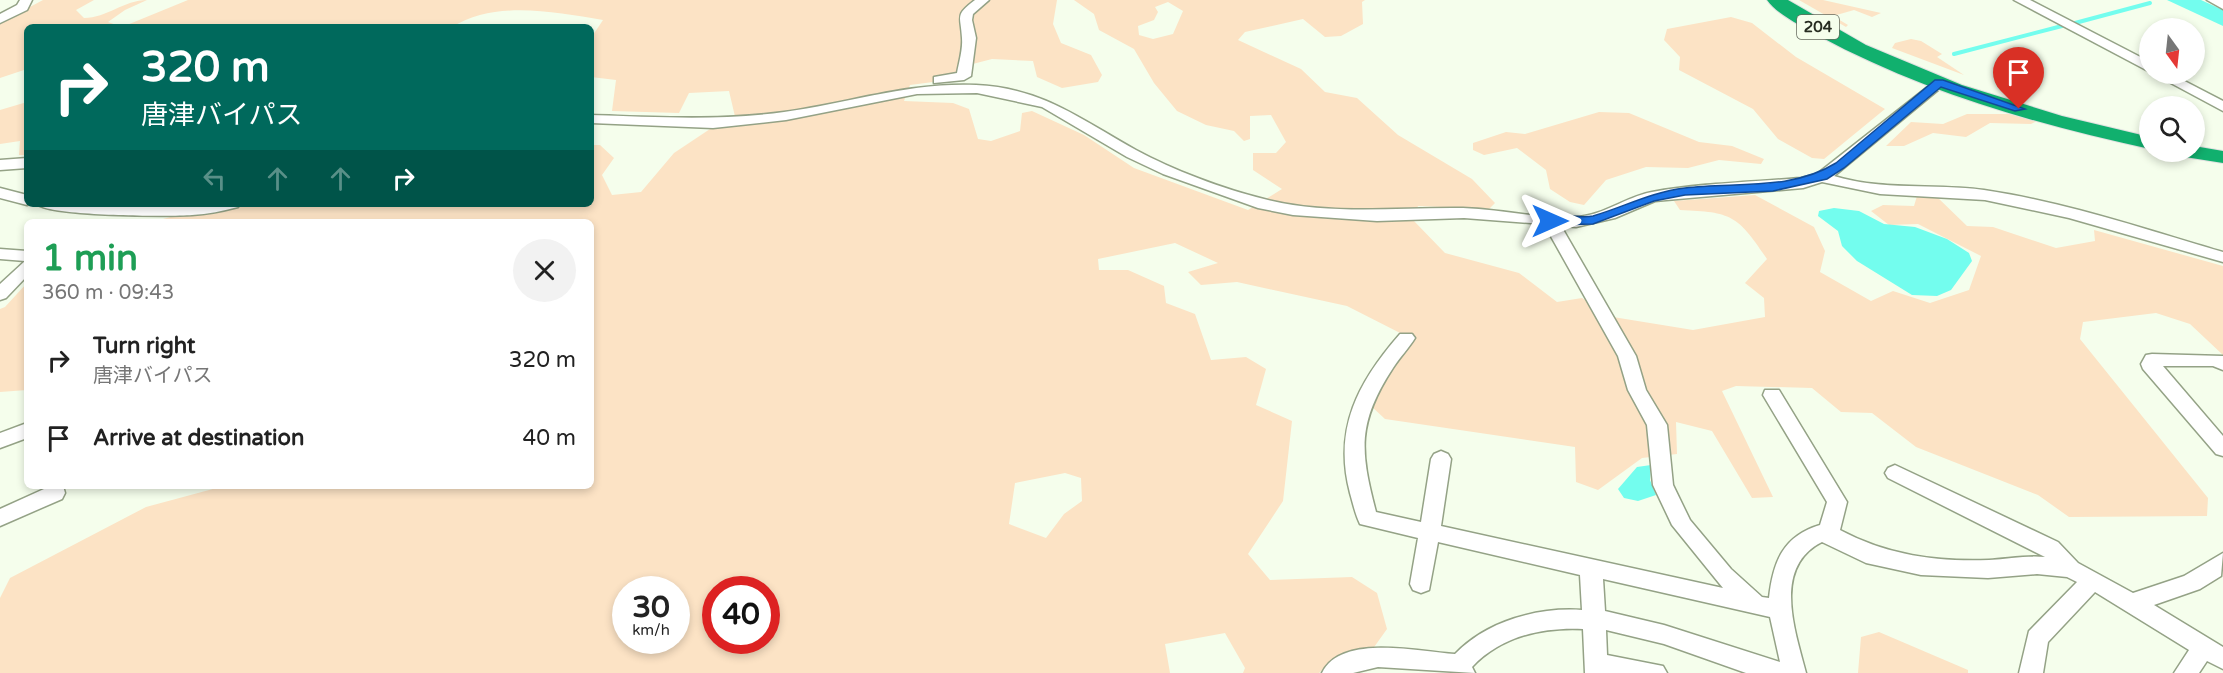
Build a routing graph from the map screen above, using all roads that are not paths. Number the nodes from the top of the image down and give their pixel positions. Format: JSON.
{"nodes":[{"id":1,"x":26,"y":0,"type":"edge"},
{"id":2,"x":983,"y":0,"type":"edge"},
{"id":3,"x":1776,"y":0,"type":"edge"},
{"id":4,"x":1785,"y":0,"type":"edge"},
{"id":5,"x":2020,"y":0,"type":"edge"},
{"id":6,"x":2213,"y":0,"type":"edge"},
{"id":7,"x":2223,"y":4,"type":"edge"},
{"id":8,"x":0,"y":19,"type":"edge"},
{"id":9,"x":1862,"y":50,"type":"junction"},
{"id":10,"x":2139,"y":62,"type":"edge"},
{"id":11,"x":1939,"y":82,"type":"junction"},
{"id":12,"x":2180,"y":84,"type":"edge"},
{"id":13,"x":917,"y":90,"type":"junction"},
{"id":14,"x":2221,"y":105,"type":"edge"},
{"id":15,"x":594,"y":119,"type":"edge"},
{"id":16,"x":2139,"y":140,"type":"edge"},
{"id":17,"x":2205,"y":154,"type":"edge"},
{"id":18,"x":2223,"y":157,"type":"edge"},
{"id":19,"x":24,"y":163,"type":"edge"},
{"id":20,"x":0,"y":165,"type":"edge"},
{"id":21,"x":1822,"y":177,"type":"junction"},
{"id":22,"x":0,"y":193,"type":"edge"},
{"id":23,"x":24,"y":199,"type":"edge"},
{"id":24,"x":100,"y":207,"type":"edge"},
{"id":25,"x":210,"y":207,"type":"edge"},
{"id":26,"x":1550,"y":221,"type":"junction"},
{"id":27,"x":0,"y":255,"type":"edge"},
{"id":28,"x":24,"y":256,"type":"edge"},
{"id":29,"x":2223,"y":257,"type":"edge"},
{"id":30,"x":24,"y":269,"type":"edge"},
{"id":31,"x":0,"y":294,"type":"edge"},
{"id":32,"x":1406,"y":338,"type":"dead end"},
{"id":33,"x":2223,"y":364,"type":"edge"},
{"id":34,"x":1772,"y":395,"type":"dead end"},
{"id":35,"x":24,"y":431,"type":"edge"},
{"id":36,"x":0,"y":441,"type":"edge"},
{"id":37,"x":2223,"y":449,"type":"edge"},
{"id":38,"x":1441,"y":459,"type":"dead end"},
{"id":39,"x":1895,"y":473,"type":"dead end"},
{"id":40,"x":54,"y":489,"type":"edge"},
{"id":41,"x":0,"y":518,"type":"edge"},
{"id":42,"x":1429,"y":533,"type":"junction"},
{"id":43,"x":1828,"y":534,"type":"junction"},
{"id":44,"x":2223,"y":562,"type":"edge"},
{"id":45,"x":1591,"y":569,"type":"junction"},
{"id":46,"x":2070,"y":569,"type":"junction"},
{"id":47,"x":2093,"y":580,"type":"junction"},
{"id":48,"x":1421,"y":584,"type":"dead end"},
{"id":49,"x":1754,"y":603,"type":"junction"},
{"id":50,"x":2132,"y":603,"type":"junction"},
{"id":51,"x":1779,"y":610,"type":"junction"},
{"id":52,"x":1594,"y":619,"type":"junction"},
{"id":53,"x":2213,"y":653,"type":"edge"},
{"id":54,"x":1461,"y":668,"type":"edge"},
{"id":55,"x":1597,"y":668,"type":"edge"},
{"id":56,"x":1334,"y":673,"type":"edge"},
{"id":57,"x":1655,"y":673,"type":"edge"},
{"id":58,"x":1784,"y":673,"type":"edge"},
{"id":59,"x":1794,"y":673,"type":"edge"},
{"id":60,"x":2031,"y":673,"type":"edge"},
{"id":61,"x":2186,"y":673,"type":"edge"}],
"edges":[{"from":1,"to":8,"type":"street"},
{"from":2,"to":13,"type":"street"},
{"from":3,"to":9,"type":"highway","number":"204"},
{"from":4,"to":9,"type":"highway","number":"204"},
{"from":5,"to":10,"type":"street"},
{"from":6,"to":7,"type":"street"},
{"from":9,"to":11,"type":"highway","number":"204"},
{"from":11,"to":16,"type":"highway","number":"204"},
{"from":11,"to":21,"type":"street"},
{"from":12,"to":14,"type":"street"},
{"from":13,"to":15,"type":"street"},
{"from":13,"to":26,"type":"street"},
{"from":17,"to":18,"type":"highway"},
{"from":19,"to":20,"type":"street"},
{"from":21,"to":26,"type":"street"},
{"from":21,"to":29,"type":"street"},
{"from":22,"to":23,"type":"street"},
{"from":24,"to":25,"type":"street"},
{"from":26,"to":49,"type":"street"},
{"from":27,"to":28,"type":"street"},
{"from":30,"to":31,"type":"street"},
{"from":32,"to":42,"type":"street"},
{"from":33,"to":37,"type":"street"},
{"from":34,"to":43,"type":"street"},
{"from":35,"to":36,"type":"street"},
{"from":38,"to":42,"type":"street"},
{"from":39,"to":46,"type":"street"},
{"from":40,"to":41,"type":"street"},
{"from":42,"to":45,"type":"street"},
{"from":42,"to":48,"type":"street"},
{"from":43,"to":46,"type":"street"},
{"from":43,"to":51,"type":"street"},
{"from":44,"to":50,"type":"street"},
{"from":45,"to":49,"type":"street"},
{"from":45,"to":52,"type":"street"},
{"from":46,"to":47,"type":"street"},
{"from":47,"to":50,"type":"street"},
{"from":47,"to":60,"type":"street"},
{"from":49,"to":51,"type":"street"},
{"from":50,"to":53,"type":"street"},
{"from":51,"to":59,"type":"street"},
{"from":52,"to":54,"type":"street"},
{"from":52,"to":55,"type":"street"},
{"from":52,"to":58,"type":"street"},
{"from":53,"to":61,"type":"street"},
{"from":54,"to":56,"type":"street"},
{"from":55,"to":57,"type":"street"}]}
